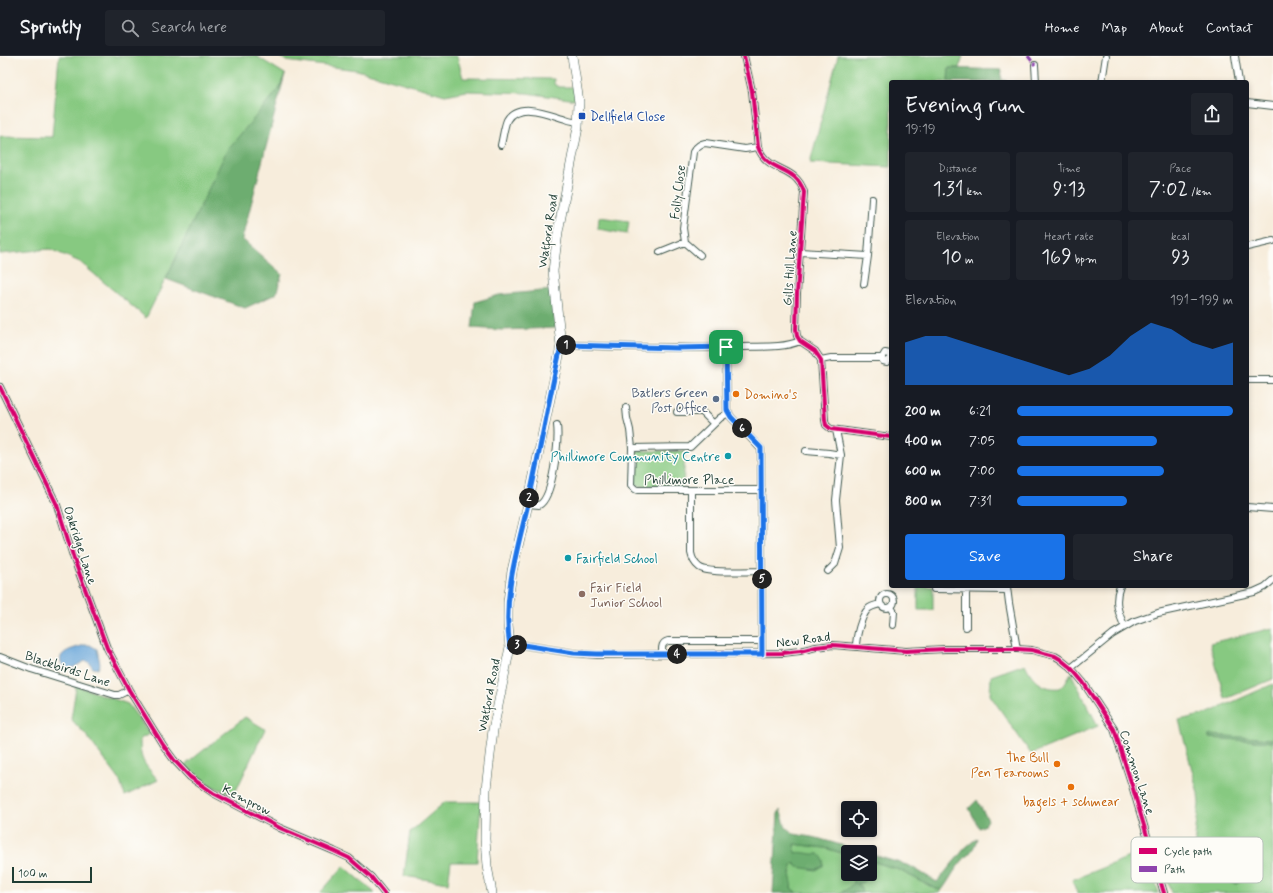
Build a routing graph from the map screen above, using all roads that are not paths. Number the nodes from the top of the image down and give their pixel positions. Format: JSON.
{"nodes":[{"id":1,"x":572,"y":56,"type":"edge"},
{"id":2,"x":744,"y":56,"type":"edge"},
{"id":3,"x":1106,"y":56,"type":"edge"},
{"id":4,"x":1235,"y":56,"type":"edge"},
{"id":5,"x":1035,"y":65,"type":"dead end"},
{"id":6,"x":1036,"y":80,"type":"edge"},
{"id":7,"x":1102,"y":80,"type":"edge"},
{"id":8,"x":1239,"y":80,"type":"edge"},
{"id":9,"x":1249,"y":103,"type":"edge"},
{"id":10,"x":1273,"y":106,"type":"edge"},
{"id":11,"x":579,"y":122,"type":"junction"},
{"id":12,"x":501,"y":145,"type":"dead end"},
{"id":13,"x":758,"y":147,"type":"junction"},
{"id":14,"x":872,"y":199,"type":"dead end"},
{"id":15,"x":1273,"y":241,"type":"edge"},
{"id":16,"x":685,"y":242,"type":"junction"},
{"id":17,"x":1249,"y":247,"type":"edge"},
{"id":18,"x":660,"y":252,"type":"dead end"},
{"id":19,"x":800,"y":252,"type":"junction"},
{"id":20,"x":700,"y":255,"type":"dead end"},
{"id":21,"x":868,"y":256,"type":"junction"},
{"id":22,"x":864,"y":284,"type":"dead end"},
{"id":23,"x":800,"y":341,"type":"junction"},
{"id":24,"x":561,"y":346,"type":"junction"},
{"id":25,"x":726,"y":347,"type":"junction"},
{"id":26,"x":889,"y":354,"type":"edge"},
{"id":27,"x":882,"y":358,"type":"junction"},
{"id":28,"x":821,"y":360,"type":"junction"},
{"id":29,"x":889,"y":360,"type":"edge"},
{"id":30,"x":1249,"y":380,"type":"edge"},
{"id":31,"x":1273,"y":380,"type":"edge"},
{"id":32,"x":0,"y":387,"type":"edge"},
{"id":33,"x":626,"y":408,"type":"dead end"},
{"id":34,"x":677,"y":412,"type":"dead end"},
{"id":35,"x":728,"y":413,"type":"junction"},
{"id":36,"x":714,"y":424,"type":"junction"},
{"id":37,"x":558,"y":425,"type":"dead end"},
{"id":38,"x":836,"y":430,"type":"junction"},
{"id":39,"x":889,"y":437,"type":"edge"},
{"id":40,"x":632,"y":448,"type":"junction"},
{"id":41,"x":806,"y":451,"type":"dead end"},
{"id":42,"x":841,"y":455,"type":"junction"},
{"id":43,"x":691,"y":490,"type":"junction"},
{"id":44,"x":762,"y":490,"type":"junction"},
{"id":45,"x":528,"y":504,"type":"junction"},
{"id":46,"x":1249,"y":507,"type":"edge"},
{"id":47,"x":1273,"y":509,"type":"edge"},
{"id":48,"x":762,"y":571,"type":"junction"},
{"id":49,"x":828,"y":571,"type":"dead end"},
{"id":50,"x":1273,"y":580,"type":"edge"},
{"id":51,"x":941,"y":588,"type":"edge"},
{"id":52,"x":957,"y":588,"type":"edge"},
{"id":53,"x":1007,"y":588,"type":"edge"},
{"id":54,"x":1119,"y":588,"type":"edge"},
{"id":55,"x":934,"y":589,"type":"dead end"},
{"id":56,"x":966,"y":589,"type":"junction"},
{"id":57,"x":880,"y":604,"type":"junction"},
{"id":58,"x":890,"y":607,"type":"junction"},
{"id":59,"x":893,"y":625,"type":"dead end"},
{"id":60,"x":1125,"y":626,"type":"junction"},
{"id":61,"x":966,"y":627,"type":"dead end"},
{"id":62,"x":762,"y":641,"type":"junction"},
{"id":63,"x":510,"y":647,"type":"junction"},
{"id":64,"x":856,"y":647,"type":"junction"},
{"id":65,"x":1017,"y":648,"type":"junction"},
{"id":66,"x":662,"y":654,"type":"junction"},
{"id":67,"x":762,"y":654,"type":"junction"},
{"id":68,"x":0,"y":657,"type":"edge"},
{"id":69,"x":1071,"y":668,"type":"junction"},
{"id":70,"x":129,"y":690,"type":"junction"},
{"id":71,"x":1148,"y":837,"type":"edge"},
{"id":72,"x":1161,"y":883,"type":"edge"},
{"id":73,"x":384,"y":893,"type":"edge"},
{"id":74,"x":492,"y":893,"type":"edge"},
{"id":75,"x":1164,"y":893,"type":"edge"}],
"edges":[{"from":1,"to":11,"type":"main road","name":"Watford Road"},
{"from":2,"to":13,"type":"street","name":"Gills Hill Lane"},
{"from":3,"to":7,"type":"street"},
{"from":4,"to":8,"type":"street"},
{"from":5,"to":6,"type":"street"},
{"from":9,"to":10,"type":"street"},
{"from":11,"to":12,"type":"street"},
{"from":11,"to":24,"type":"main road","name":"Watford Road"},
{"from":13,"to":16,"type":"street","name":"Folly Close"},
{"from":13,"to":19,"type":"street","name":"Gills Hill Lane"},
{"from":14,"to":21,"type":"street"},
{"from":15,"to":17,"type":"street"},
{"from":16,"to":18,"type":"street"},
{"from":16,"to":20,"type":"street"},
{"from":19,"to":21,"type":"street"},
{"from":19,"to":23,"type":"street","name":"Gills Hill Lane"},
{"from":21,"to":22,"type":"street"},
{"from":23,"to":25,"type":"street"},
{"from":23,"to":28,"type":"street"},
{"from":24,"to":25,"type":"street"},
{"from":24,"to":45,"type":"main road","name":"Watford Road"},
{"from":25,"to":35,"type":"street"},
{"from":26,"to":27,"type":"street"},
{"from":27,"to":28,"type":"street"},
{"from":27,"to":29,"type":"street"},
{"from":28,"to":38,"type":"street"},
{"from":30,"to":31,"type":"street"},
{"from":32,"to":70,"type":"street","name":"Oakridge Lane"},
{"from":33,"to":40,"type":"street","name":"Phillimore Place"},
{"from":34,"to":36,"type":"street"},
{"from":35,"to":36,"type":"street"},
{"from":35,"to":44,"type":"street"},
{"from":36,"to":40,"type":"street"},
{"from":37,"to":45,"type":"street"},
{"from":38,"to":39,"type":"street"},
{"from":38,"to":42,"type":"street"},
{"from":40,"to":43,"type":"street","name":"Phillimore Place"},
{"from":41,"to":42,"type":"street"},
{"from":42,"to":49,"type":"street"},
{"from":43,"to":44,"type":"street","name":"Phillimore Place"},
{"from":43,"to":48,"type":"street"},
{"from":44,"to":48,"type":"street"},
{"from":45,"to":63,"type":"main road","name":"Watford Road"},
{"from":46,"to":47,"type":"street"},
{"from":48,"to":62,"type":"street"},
{"from":50,"to":60,"type":"street"},
{"from":51,"to":55,"type":"street"},
{"from":52,"to":56,"type":"street"},
{"from":53,"to":56,"type":"street"},
{"from":53,"to":65,"type":"street"},
{"from":54,"to":60,"type":"street"},
{"from":56,"to":61,"type":"street"},
{"from":57,"to":58,"type":"street"},
{"from":57,"to":58,"type":"street"},
{"from":57,"to":64,"type":"street"},
{"from":58,"to":59,"type":"street"},
{"from":60,"to":69,"type":"street"},
{"from":62,"to":66,"type":"street","name":"New Road"},
{"from":62,"to":67,"type":"street"},
{"from":63,"to":66,"type":"street","name":"New Road"},
{"from":63,"to":74,"type":"main road","name":"Watford Road"},
{"from":64,"to":65,"type":"street","name":"New Road"},
{"from":64,"to":67,"type":"street","name":"New Road"},
{"from":65,"to":69,"type":"street","name":"New Road"},
{"from":66,"to":67,"type":"street","name":"New Road"},
{"from":68,"to":70,"type":"street","name":"Blackbirds Lane"},
{"from":69,"to":71,"type":"street","name":"Common Lane"},
{"from":70,"to":73,"type":"street","name":"Kemprow"},
{"from":72,"to":75,"type":"street","name":"Common Lane"}]}
